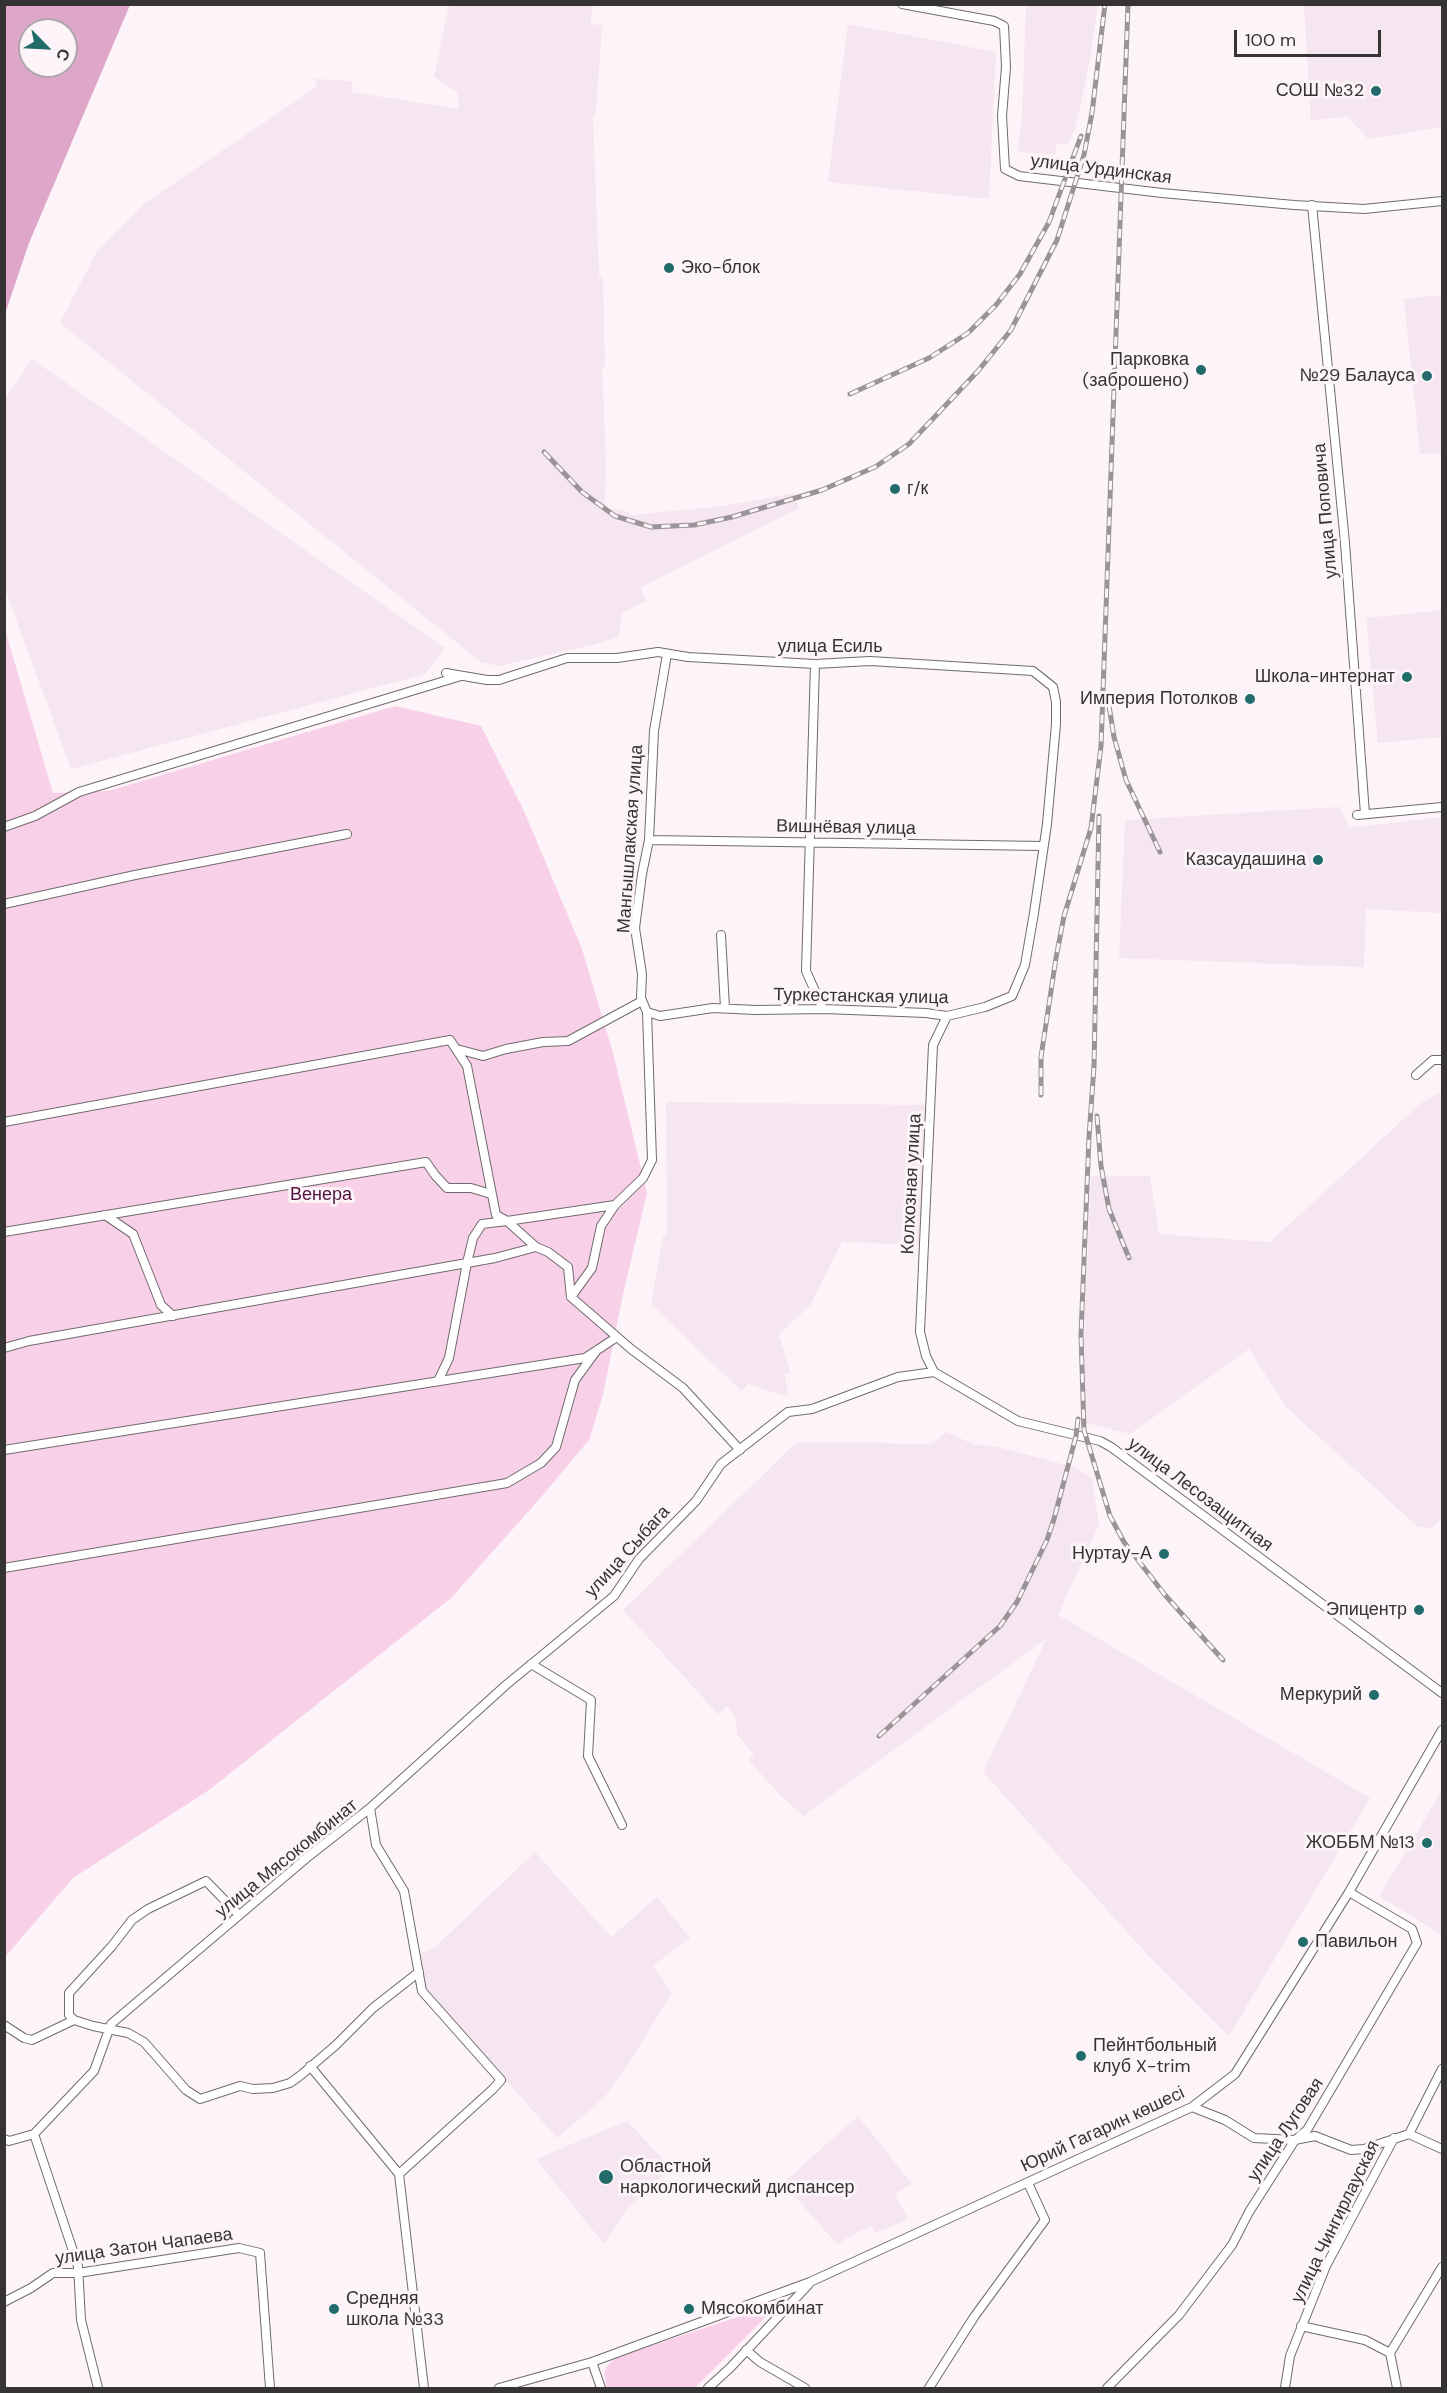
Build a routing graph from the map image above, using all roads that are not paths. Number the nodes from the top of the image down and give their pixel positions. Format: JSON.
{"nodes":[{"id":1,"x":902,"y":4,"type":"edge"},
{"id":2,"x":1443,"y":201,"type":"edge"},
{"id":3,"x":1312,"y":205,"type":"junction"},
{"id":4,"x":667,"y":654,"type":"junction"},
{"id":5,"x":815,"y":664,"type":"junction"},
{"id":6,"x":446,"y":673,"type":"dead end"},
{"id":7,"x":463,"y":676,"type":"junction"},
{"id":8,"x":1443,"y":807,"type":"edge"},
{"id":9,"x":4,"y":827,"type":"edge"},
{"id":10,"x":347,"y":834,"type":"dead end"},
{"id":11,"x":649,"y":840,"type":"junction"},
{"id":12,"x":809,"y":842,"type":"junction"},
{"id":13,"x":1043,"y":846,"type":"junction"},
{"id":14,"x":4,"y":904,"type":"edge"},
{"id":15,"x":721,"y":935,"type":"dead end"},
{"id":16,"x":642,"y":1001,"type":"junction"},
{"id":17,"x":725,"y":1008,"type":"junction"},
{"id":18,"x":823,"y":1009,"type":"junction"},
{"id":19,"x":647,"y":1012,"type":"junction"},
{"id":20,"x":947,"y":1016,"type":"junction"},
{"id":21,"x":457,"y":1048,"type":"junction"},
{"id":22,"x":1443,"y":1060,"type":"edge"},
{"id":23,"x":1416,"y":1075,"type":"dead end"},
{"id":24,"x":4,"y":1122,"type":"edge"},
{"id":25,"x":491,"y":1194,"type":"junction"},
{"id":26,"x":615,"y":1205,"type":"junction"},
{"id":27,"x":105,"y":1215,"type":"junction"},
{"id":28,"x":507,"y":1221,"type":"junction"},
{"id":29,"x":4,"y":1232,"type":"edge"},
{"id":30,"x":536,"y":1247,"type":"junction"},
{"id":31,"x":466,"y":1263,"type":"junction"},
{"id":32,"x":571,"y":1297,"type":"junction"},
{"id":33,"x":173,"y":1316,"type":"junction"},
{"id":34,"x":617,"y":1336,"type":"junction"},
{"id":35,"x":4,"y":1348,"type":"edge"},
{"id":36,"x":597,"y":1350,"type":"junction"},
{"id":37,"x":934,"y":1372,"type":"junction"},
{"id":38,"x":438,"y":1381,"type":"junction"},
{"id":39,"x":4,"y":1450,"type":"edge"},
{"id":40,"x":740,"y":1450,"type":"junction"},
{"id":41,"x":4,"y":1568,"type":"edge"},
{"id":42,"x":531,"y":1664,"type":"junction"},
{"id":43,"x":1443,"y":1693,"type":"edge"},
{"id":44,"x":1443,"y":1730,"type":"edge"},
{"id":45,"x":370,"y":1808,"type":"junction"},
{"id":46,"x":622,"y":1825,"type":"dead end"},
{"id":47,"x":1348,"y":1892,"type":"junction"},
{"id":48,"x":239,"y":1915,"type":"junction"},
{"id":49,"x":419,"y":1972,"type":"junction"},
{"id":50,"x":75,"y":2020,"type":"junction"},
{"id":51,"x":4,"y":2025,"type":"edge"},
{"id":52,"x":108,"y":2031,"type":"junction"},
{"id":53,"x":310,"y":2066,"type":"junction"},
{"id":54,"x":1443,"y":2069,"type":"edge"},
{"id":55,"x":1192,"y":2107,"type":"junction"},
{"id":56,"x":34,"y":2134,"type":"junction"},
{"id":57,"x":1409,"y":2134,"type":"junction"},
{"id":58,"x":1394,"y":2138,"type":"junction"},
{"id":59,"x":4,"y":2139,"type":"edge"},
{"id":60,"x":1295,"y":2140,"type":"junction"},
{"id":61,"x":1443,"y":2150,"type":"edge"},
{"id":62,"x":399,"y":2174,"type":"junction"},
{"id":63,"x":1028,"y":2183,"type":"junction"},
{"id":64,"x":1443,"y":2267,"type":"edge"},
{"id":65,"x":78,"y":2273,"type":"junction"},
{"id":66,"x":810,"y":2282,"type":"junction"},
{"id":67,"x":4,"y":2302,"type":"edge"},
{"id":68,"x":1301,"y":2326,"type":"junction"},
{"id":69,"x":746,"y":2350,"type":"junction"},
{"id":70,"x":1390,"y":2353,"type":"junction"},
{"id":71,"x":592,"y":2362,"type":"junction"},
{"id":72,"x":98,"y":2388,"type":"edge"},
{"id":73,"x":270,"y":2388,"type":"edge"},
{"id":74,"x":424,"y":2388,"type":"edge"},
{"id":75,"x":499,"y":2388,"type":"edge"},
{"id":76,"x":601,"y":2388,"type":"edge"},
{"id":77,"x":708,"y":2388,"type":"edge"},
{"id":78,"x":805,"y":2388,"type":"edge"},
{"id":79,"x":929,"y":2388,"type":"edge"},
{"id":80,"x":1107,"y":2388,"type":"edge"},
{"id":81,"x":1286,"y":2388,"type":"edge"},
{"id":82,"x":1397,"y":2388,"type":"edge"}],
"edges":[{"from":1,"to":3,"type":"street","name":"улица Урдинская"},
{"from":2,"to":3,"type":"street","name":"улица Урдинская"},
{"from":3,"to":8,"type":"street","name":"улица Поповича"},
{"from":4,"to":5,"type":"street","name":"улица Есиль"},
{"from":4,"to":7,"type":"street","name":"улица Есиль"},
{"from":4,"to":11,"type":"street","name":"Мангышлакская улица"},
{"from":5,"to":12,"type":"street"},
{"from":5,"to":13,"type":"street","name":"улица Есиль"},
{"from":6,"to":7,"type":"street","name":"улица Есиль"},
{"from":7,"to":9,"type":"street"},
{"from":10,"to":14,"type":"street"},
{"from":11,"to":12,"type":"street","name":"Вишнёвая улица"},
{"from":11,"to":16,"type":"street","name":"Мангышлакская улица"},
{"from":12,"to":13,"type":"street","name":"Вишнёвая улица"},
{"from":12,"to":18,"type":"street"},
{"from":13,"to":20,"type":"street","name":"Туркестанская улица"},
{"from":15,"to":17,"type":"street"},
{"from":16,"to":19,"type":"street","name":"Мангышлакская улица"},
{"from":16,"to":21,"type":"street"},
{"from":17,"to":18,"type":"street","name":"Туркестанская улица"},
{"from":17,"to":19,"type":"street","name":"Туркестанская улица"},
{"from":18,"to":20,"type":"street","name":"Туркестанская улица"},
{"from":19,"to":26,"type":"street"},
{"from":20,"to":37,"type":"street","name":"Колхозная улица"},
{"from":21,"to":24,"type":"street"},
{"from":21,"to":25,"type":"street"},
{"from":22,"to":23,"type":"street"},
{"from":25,"to":27,"type":"street"},
{"from":25,"to":28,"type":"street"},
{"from":26,"to":28,"type":"street"},
{"from":26,"to":32,"type":"street"},
{"from":27,"to":29,"type":"street"},
{"from":27,"to":33,"type":"street"},
{"from":28,"to":30,"type":"street"},
{"from":28,"to":31,"type":"street"},
{"from":30,"to":31,"type":"street"},
{"from":30,"to":32,"type":"street"},
{"from":31,"to":33,"type":"street"},
{"from":31,"to":38,"type":"street"},
{"from":32,"to":34,"type":"street"},
{"from":33,"to":35,"type":"street"},
{"from":34,"to":36,"type":"street"},
{"from":34,"to":40,"type":"street"},
{"from":36,"to":38,"type":"street"},
{"from":36,"to":41,"type":"street"},
{"from":37,"to":40,"type":"street","name":"улица Сыбага"},
{"from":37,"to":43,"type":"street","name":"улица Лесозащитная"},
{"from":38,"to":39,"type":"street"},
{"from":40,"to":42,"type":"street","name":"улица Сыбага"},
{"from":42,"to":45,"type":"street","name":"улица Сыбага"},
{"from":42,"to":46,"type":"street"},
{"from":44,"to":47,"type":"street","name":"Юрий Гагарин көшесі"},
{"from":45,"to":48,"type":"street","name":"улица Мясокомбинат"},
{"from":45,"to":49,"type":"street","name":"улица Мясокомбинат"},
{"from":47,"to":55,"type":"street","name":"Юрий Гагарин көшесі"},
{"from":47,"to":60,"type":"street","name":"улица Луговая"},
{"from":48,"to":50,"type":"street"},
{"from":48,"to":52,"type":"street","name":"улица Мясокомбинат"},
{"from":49,"to":53,"type":"street"},
{"from":49,"to":62,"type":"street","name":"улица Мясокомбинат"},
{"from":50,"to":51,"type":"street"},
{"from":50,"to":52,"type":"street"},
{"from":52,"to":53,"type":"street"},
{"from":52,"to":56,"type":"street","name":"улица Мясокомбинат"},
{"from":53,"to":62,"type":"street"},
{"from":54,"to":57,"type":"street"},
{"from":55,"to":60,"type":"street"},
{"from":55,"to":63,"type":"street","name":"Юрий Гагарин көшесі"},
{"from":56,"to":59,"type":"street"},
{"from":56,"to":65,"type":"street"},
{"from":57,"to":58,"type":"street"},
{"from":57,"to":61,"type":"street"},
{"from":58,"to":60,"type":"street"},
{"from":58,"to":68,"type":"street","name":"улица Чингирлауская"},
{"from":60,"to":80,"type":"street","name":"улица Луговая"},
{"from":62,"to":74,"type":"street"},
{"from":63,"to":66,"type":"street","name":"Юрий Гагарин көшесі"},
{"from":63,"to":79,"type":"street"},
{"from":64,"to":70,"type":"street"},
{"from":65,"to":67,"type":"street","name":"улица Затон Чапаева"},
{"from":65,"to":72,"type":"street"},
{"from":65,"to":73,"type":"street","name":"улица Затон Чапаева"},
{"from":66,"to":69,"type":"street","name":"Юрий Гагарин көшесі"},
{"from":66,"to":71,"type":"street","name":"Юрий Гагарин көшесі"},
{"from":68,"to":70,"type":"street"},
{"from":68,"to":81,"type":"street","name":"улица Чингирлауская"},
{"from":69,"to":77,"type":"street","name":"Юрий Гагарин көшесі"},
{"from":69,"to":78,"type":"street"},
{"from":70,"to":82,"type":"street"},
{"from":71,"to":75,"type":"street","name":"Юрий Гагарин көшесі"},
{"from":71,"to":76,"type":"street"}]}
